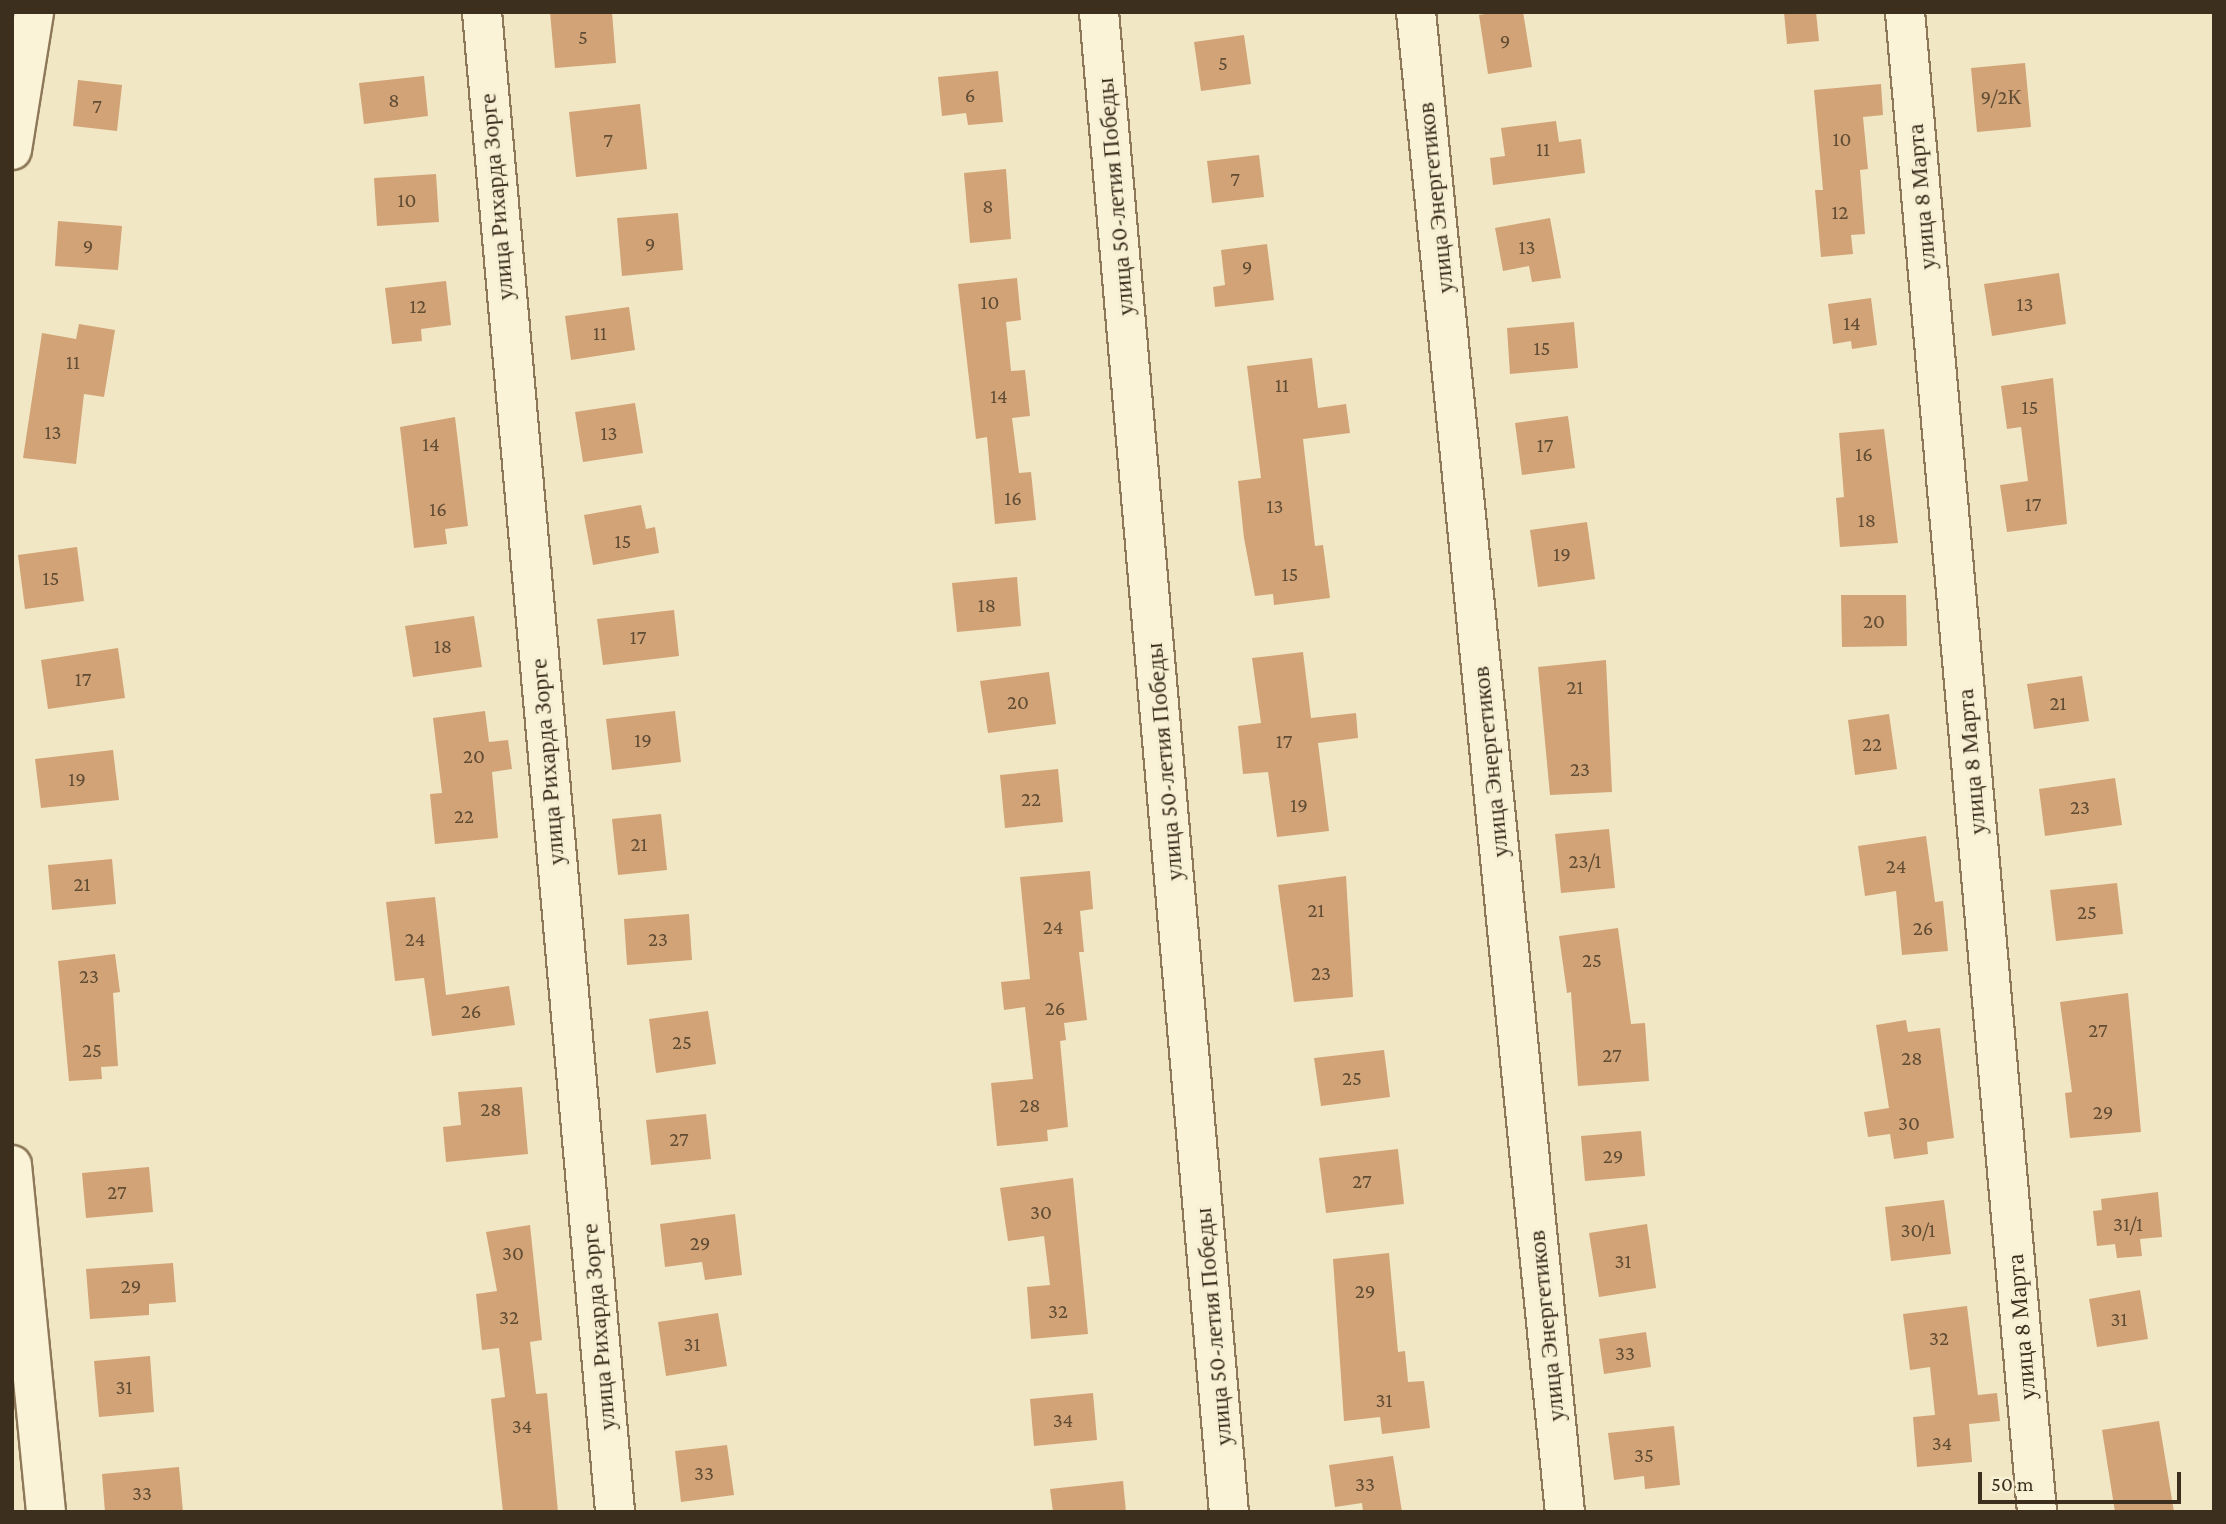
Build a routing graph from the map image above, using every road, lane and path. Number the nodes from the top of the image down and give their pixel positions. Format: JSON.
{"nodes":[{"id":1,"x":34,"y":12,"type":"edge"},
{"id":2,"x":482,"y":12,"type":"edge"},
{"id":3,"x":1099,"y":12,"type":"edge"},
{"id":4,"x":1416,"y":12,"type":"edge"},
{"id":5,"x":1905,"y":12,"type":"edge"},
{"id":6,"x":12,"y":150,"type":"edge"},
{"id":7,"x":12,"y":1165,"type":"edge"},
{"id":8,"x":46,"y":1512,"type":"edge"},
{"id":9,"x":615,"y":1512,"type":"edge"},
{"id":10,"x":1229,"y":1512,"type":"edge"},
{"id":11,"x":1564,"y":1512,"type":"edge"},
{"id":12,"x":2037,"y":1512,"type":"edge"}],
"edges":[{"from":1,"to":6,"type":"street"},
{"from":2,"to":9,"type":"street","name":"улица Рихарда Зорге"},
{"from":3,"to":10,"type":"street","name":"улица 50-летия Победы"},
{"from":4,"to":11,"type":"street","name":"улица Энергетиков"},
{"from":5,"to":12,"type":"street","name":"улица 8 Марта"},
{"from":7,"to":8,"type":"street"}]}
